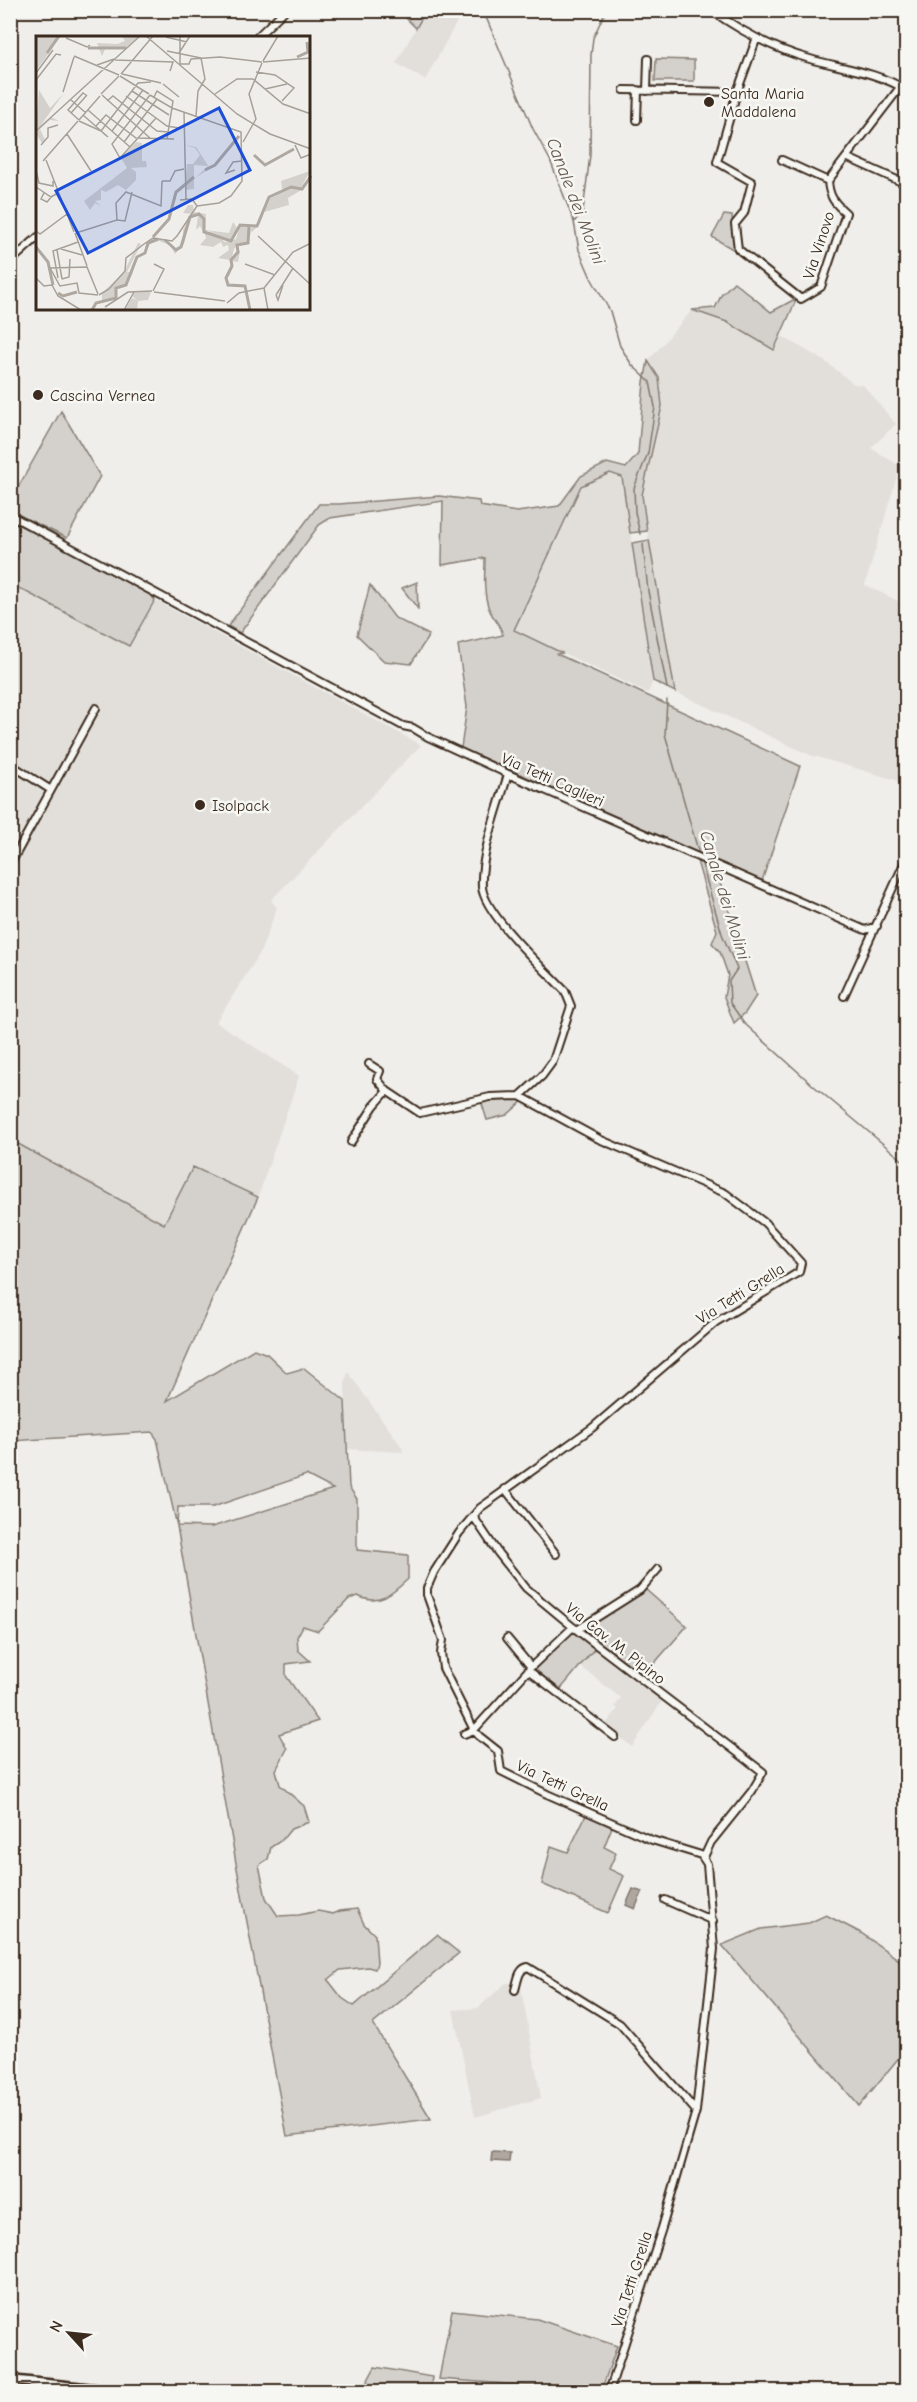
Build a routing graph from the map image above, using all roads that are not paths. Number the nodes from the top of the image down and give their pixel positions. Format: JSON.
{"nodes":[{"id":1,"x":285,"y":10,"type":"edge"},
{"id":2,"x":711,"y":10,"type":"edge"},
{"id":3,"x":258,"y":36,"type":"edge"},
{"id":4,"x":756,"y":40,"type":"junction"},
{"id":5,"x":648,"y":59,"type":"dead end"},
{"id":6,"x":904,"y":88,"type":"edge"},
{"id":7,"x":624,"y":90,"type":"dead end"},
{"id":8,"x":638,"y":90,"type":"junction"},
{"id":9,"x":647,"y":91,"type":"junction"},
{"id":10,"x":737,"y":92,"type":"junction"},
{"id":11,"x":637,"y":120,"type":"dead end"},
{"id":12,"x":848,"y":158,"type":"junction"},
{"id":13,"x":782,"y":160,"type":"dead end"},
{"id":14,"x":828,"y":181,"type":"junction"},
{"id":15,"x":906,"y":184,"type":"edge"},
{"id":16,"x":36,"y":239,"type":"edge"},
{"id":17,"x":10,"y":262,"type":"edge"},
{"id":18,"x":10,"y":515,"type":"edge"},
{"id":19,"x":96,"y":708,"type":"dead end"},
{"id":20,"x":10,"y":764,"type":"edge"},
{"id":21,"x":508,"y":774,"type":"junction"},
{"id":22,"x":51,"y":790,"type":"junction"},
{"id":23,"x":906,"y":859,"type":"edge"},
{"id":24,"x":10,"y":865,"type":"edge"},
{"id":25,"x":877,"y":926,"type":"junction"},
{"id":26,"x":844,"y":996,"type":"dead end"},
{"id":27,"x":369,"y":1064,"type":"dead end"},
{"id":28,"x":387,"y":1091,"type":"junction"},
{"id":29,"x":520,"y":1096,"type":"junction"},
{"id":30,"x":351,"y":1142,"type":"dead end"},
{"id":31,"x":506,"y":1489,"type":"junction"},
{"id":32,"x":473,"y":1516,"type":"junction"},
{"id":33,"x":556,"y":1554,"type":"dead end"},
{"id":34,"x":658,"y":1569,"type":"dead end"},
{"id":35,"x":575,"y":1629,"type":"junction"},
{"id":36,"x":507,"y":1638,"type":"dead end"},
{"id":37,"x":530,"y":1668,"type":"junction"},
{"id":38,"x":474,"y":1730,"type":"junction"},
{"id":39,"x":464,"y":1734,"type":"dead end"},
{"id":40,"x":615,"y":1737,"type":"dead end"},
{"id":41,"x":704,"y":1857,"type":"junction"},
{"id":42,"x":665,"y":1900,"type":"dead end"},
{"id":43,"x":713,"y":1921,"type":"junction"},
{"id":44,"x":515,"y":1990,"type":"dead end"},
{"id":45,"x":696,"y":2111,"type":"junction"},
{"id":46,"x":10,"y":2380,"type":"edge"},
{"id":47,"x":37,"y":2387,"type":"edge"},
{"id":48,"x":122,"y":2391,"type":"edge"},
{"id":49,"x":609,"y":2391,"type":"edge"}],
"edges":[{"from":1,"to":3,"type":"street"},
{"from":2,"to":4,"type":"street"},
{"from":4,"to":6,"type":"street"},
{"from":4,"to":10,"type":"street"},
{"from":5,"to":9,"type":"street"},
{"from":6,"to":12,"type":"street"},
{"from":7,"to":8,"type":"street"},
{"from":8,"to":9,"type":"street"},
{"from":8,"to":11,"type":"street"},
{"from":9,"to":10,"type":"street"},
{"from":10,"to":14,"type":"street","name":"Via Vinovo"},
{"from":12,"to":14,"type":"street"},
{"from":12,"to":15,"type":"street"},
{"from":13,"to":14,"type":"street"},
{"from":16,"to":17,"type":"street"},
{"from":18,"to":21,"type":"street","name":"Via Tetti Caglieri"},
{"from":19,"to":22,"type":"street"},
{"from":20,"to":22,"type":"street"},
{"from":21,"to":25,"type":"street","name":"Via Tetti Caglieri"},
{"from":21,"to":29,"type":"street"},
{"from":22,"to":24,"type":"street"},
{"from":23,"to":25,"type":"street"},
{"from":25,"to":26,"type":"street"},
{"from":27,"to":28,"type":"street"},
{"from":28,"to":29,"type":"street"},
{"from":28,"to":30,"type":"street"},
{"from":29,"to":31,"type":"street","name":"Via Tetti Grella"},
{"from":31,"to":32,"type":"street","name":"Via Tetti Grella"},
{"from":31,"to":33,"type":"street"},
{"from":32,"to":35,"type":"street","name":"Via Cav. M. Pipino"},
{"from":32,"to":38,"type":"street","name":"Via Tetti Grella"},
{"from":34,"to":35,"type":"street"},
{"from":35,"to":37,"type":"street"},
{"from":35,"to":41,"type":"street","name":"Via Cav. M. Pipino"},
{"from":36,"to":37,"type":"street"},
{"from":37,"to":38,"type":"street"},
{"from":37,"to":40,"type":"street"},
{"from":38,"to":39,"type":"street"},
{"from":38,"to":41,"type":"street","name":"Via Tetti Grella"},
{"from":41,"to":43,"type":"street","name":"Via Tetti Grella"},
{"from":42,"to":43,"type":"street"},
{"from":43,"to":45,"type":"street","name":"Via Tetti Grella"},
{"from":44,"to":45,"type":"street"},
{"from":45,"to":49,"type":"street","name":"Via Tetti Grella"},
{"from":46,"to":47,"type":"street"},
{"from":47,"to":48,"type":"street"}]}
